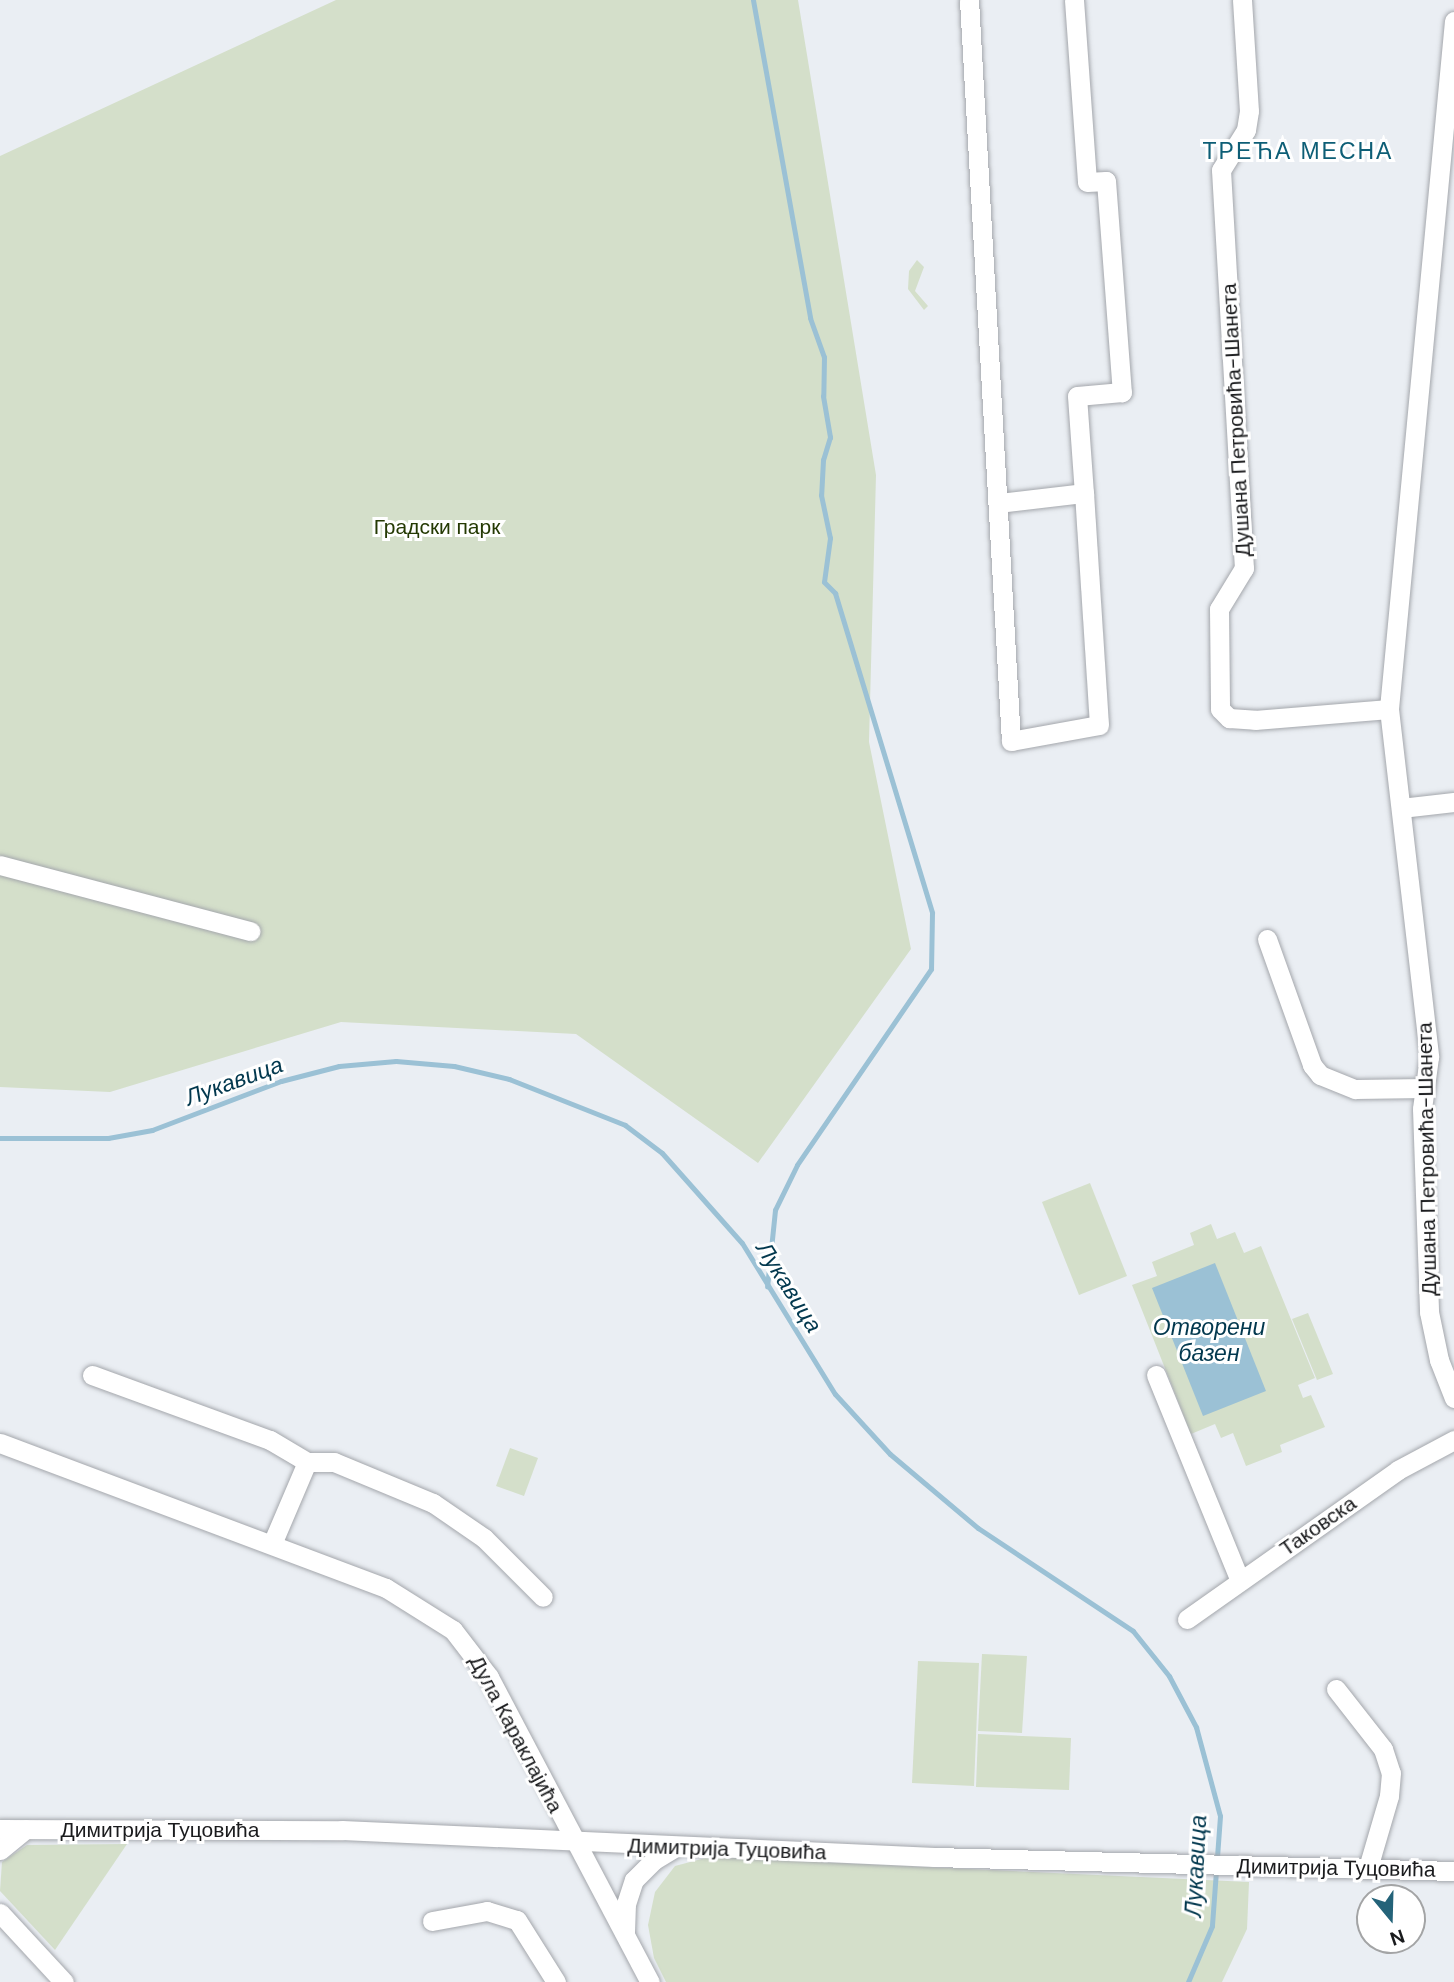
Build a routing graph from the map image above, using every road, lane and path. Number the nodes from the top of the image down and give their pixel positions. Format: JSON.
{"nodes":[{"id":1,"x":969,"y":0,"type":"edge"},
{"id":2,"x":1074,"y":0,"type":"edge"},
{"id":3,"x":1242,"y":0,"type":"edge"},
{"id":4,"x":1454,"y":20,"type":"edge"},
{"id":5,"x":1448,"y":152,"type":"edge"},
{"id":6,"x":1084,"y":493,"type":"junction"},
{"id":7,"x":999,"y":503,"type":"junction"},
{"id":8,"x":1389,"y":709,"type":"junction"},
{"id":9,"x":1454,"y":802,"type":"edge"},
{"id":10,"x":1401,"y":808,"type":"junction"},
{"id":11,"x":0,"y":865,"type":"edge"},
{"id":12,"x":250,"y":931,"type":"dead end"},
{"id":13,"x":1267,"y":939,"type":"dead end"},
{"id":14,"x":1424,"y":1088,"type":"junction"},
{"id":15,"x":92,"y":1375,"type":"dead end"},
{"id":16,"x":1156,"y":1375,"type":"dead end"},
{"id":17,"x":1454,"y":1398,"type":"edge"},
{"id":18,"x":1454,"y":1440,"type":"edge"},
{"id":19,"x":0,"y":1443,"type":"edge"},
{"id":20,"x":307,"y":1462,"type":"junction"},
{"id":21,"x":272,"y":1544,"type":"junction"},
{"id":22,"x":1240,"y":1581,"type":"junction"},
{"id":23,"x":543,"y":1597,"type":"dead end"},
{"id":24,"x":1187,"y":1619,"type":"dead end"},
{"id":25,"x":1336,"y":1689,"type":"dead end"},
{"id":26,"x":0,"y":1829,"type":"edge"},
{"id":27,"x":26,"y":1829,"type":"junction"},
{"id":28,"x":575,"y":1844,"type":"junction"},
{"id":29,"x":680,"y":1846,"type":"junction"},
{"id":30,"x":0,"y":1850,"type":"edge"},
{"id":31,"x":1368,"y":1868,"type":"junction"},
{"id":32,"x":1454,"y":1871,"type":"edge"},
{"id":33,"x":0,"y":1913,"type":"edge"},
{"id":34,"x":432,"y":1921,"type":"dead end"},
{"id":35,"x":625,"y":1932,"type":"junction"},
{"id":36,"x":64,"y":1982,"type":"edge"},
{"id":37,"x":556,"y":1982,"type":"edge"},
{"id":38,"x":650,"y":1982,"type":"edge"}],
"edges":[{"from":1,"to":7,"type":"street"},
{"from":2,"to":6,"type":"street"},
{"from":3,"to":8,"type":"street","name":"Душана Петровића-Шанета"},
{"from":4,"to":5,"type":"street","name":"Душана Петровића-Шанета"},
{"from":5,"to":8,"type":"street","name":"Душана Петровића-Шанета"},
{"from":6,"to":7,"type":"street"},
{"from":6,"to":7,"type":"street"},
{"from":8,"to":10,"type":"street","name":"Душана Петровића-Шанета"},
{"from":9,"to":10,"type":"street"},
{"from":10,"to":14,"type":"street","name":"Душана Петровића-Шанета"},
{"from":11,"to":12,"type":"street"},
{"from":13,"to":14,"type":"street"},
{"from":14,"to":17,"type":"street","name":"Душана Петровића-Шанета"},
{"from":15,"to":20,"type":"street"},
{"from":16,"to":22,"type":"street"},
{"from":18,"to":22,"type":"street","name":"Таковска"},
{"from":19,"to":21,"type":"street","name":"Дула Караклајића"},
{"from":20,"to":21,"type":"street"},
{"from":20,"to":23,"type":"street"},
{"from":21,"to":28,"type":"street","name":"Дула Караклајића"},
{"from":22,"to":24,"type":"street","name":"Таковска"},
{"from":25,"to":31,"type":"street"},
{"from":26,"to":27,"type":"street","name":"Димитрија Туцовића"},
{"from":27,"to":28,"type":"street","name":"Димитрија Туцовића"},
{"from":27,"to":30,"type":"street"},
{"from":28,"to":29,"type":"street","name":"Димитрија Туцовића"},
{"from":28,"to":35,"type":"street","name":"Дула Караклајића"},
{"from":29,"to":31,"type":"street","name":"Димитрија Туцовића"},
{"from":29,"to":35,"type":"street"},
{"from":31,"to":32,"type":"street","name":"Димитрија Туцовића"},
{"from":33,"to":36,"type":"street"},
{"from":34,"to":37,"type":"street"},
{"from":35,"to":38,"type":"street","name":"Дула Караклајића"}]}
